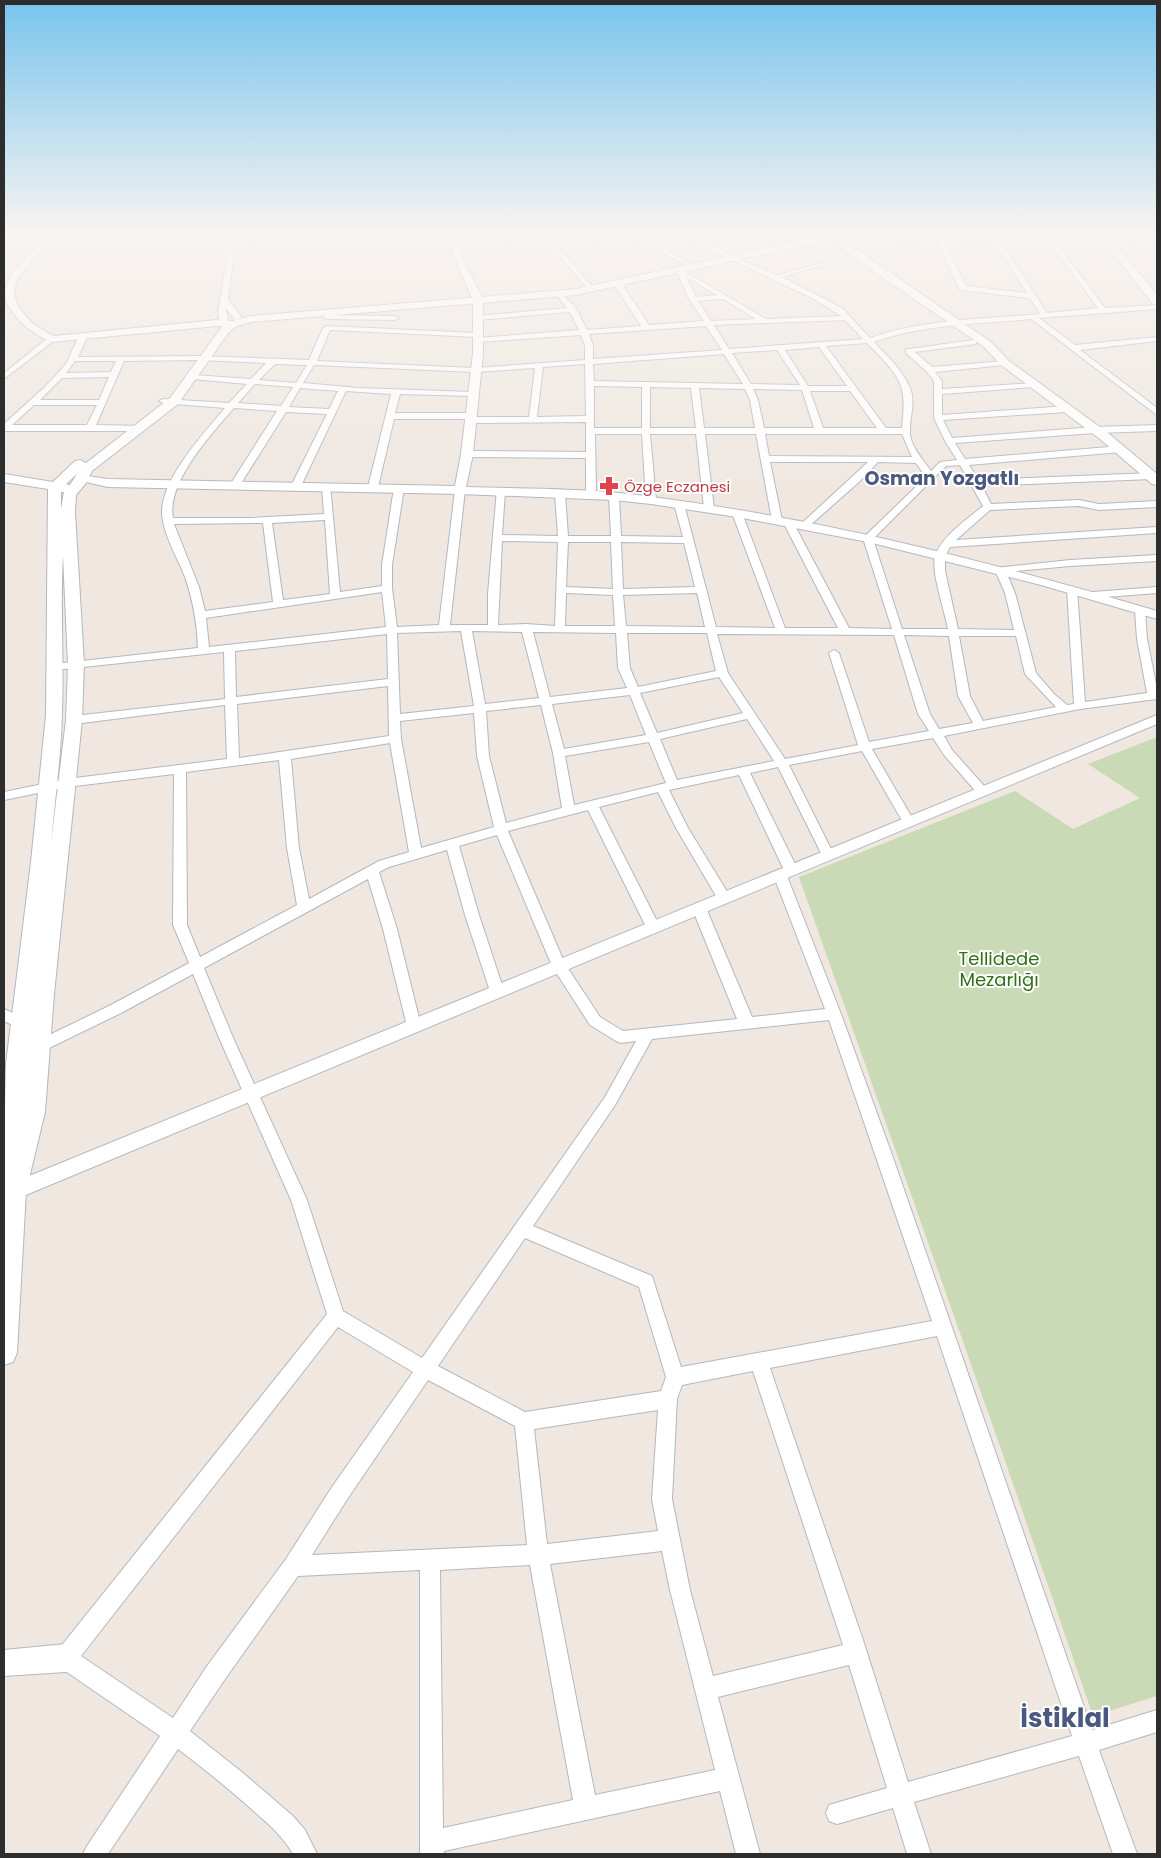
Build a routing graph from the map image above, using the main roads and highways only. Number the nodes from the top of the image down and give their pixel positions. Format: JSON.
{"nodes":[{"id":1,"x":240,"y":321,"type":"edge"},
{"id":2,"x":245,"y":321,"type":"edge"},
{"id":3,"x":950,"y":321,"type":"edge"},
{"id":4,"x":950,"y":321,"type":"edge"},
{"id":5,"x":232,"y":322,"type":"junction"},
{"id":6,"x":955,"y":324,"type":"junction"},
{"id":7,"x":202,"y":358,"type":"junction"},
{"id":8,"x":1000,"y":359,"type":"junction"},
{"id":9,"x":168,"y":401,"type":"junction"},
{"id":10,"x":4,"y":478,"type":"edge"},
{"id":11,"x":1154,"y":479,"type":"edge"},
{"id":12,"x":68,"y":483,"type":"junction"},
{"id":13,"x":10,"y":1067,"type":"edge"},
{"id":14,"x":9,"y":1194,"type":"edge"},
{"id":15,"x":4,"y":1353,"type":"edge"}],
"edges":[{"from":1,"to":5,"type":"main road"},
{"from":2,"to":5,"type":"main road"},
{"from":3,"to":6,"type":"main road"},
{"from":4,"to":6,"type":"main road"},
{"from":5,"to":7,"type":"main road"},
{"from":6,"to":8,"type":"main road"},
{"from":6,"to":8,"type":"main road"},
{"from":7,"to":9,"type":"main road"},
{"from":7,"to":9,"type":"main road"},
{"from":8,"to":11,"type":"main road"},
{"from":9,"to":12,"type":"main road"},
{"from":10,"to":12,"type":"main road"},
{"from":12,"to":13,"type":"main road"},
{"from":12,"to":14,"type":"main road"},
{"from":13,"to":14,"type":"main road"},
{"from":14,"to":15,"type":"main road"}]}
